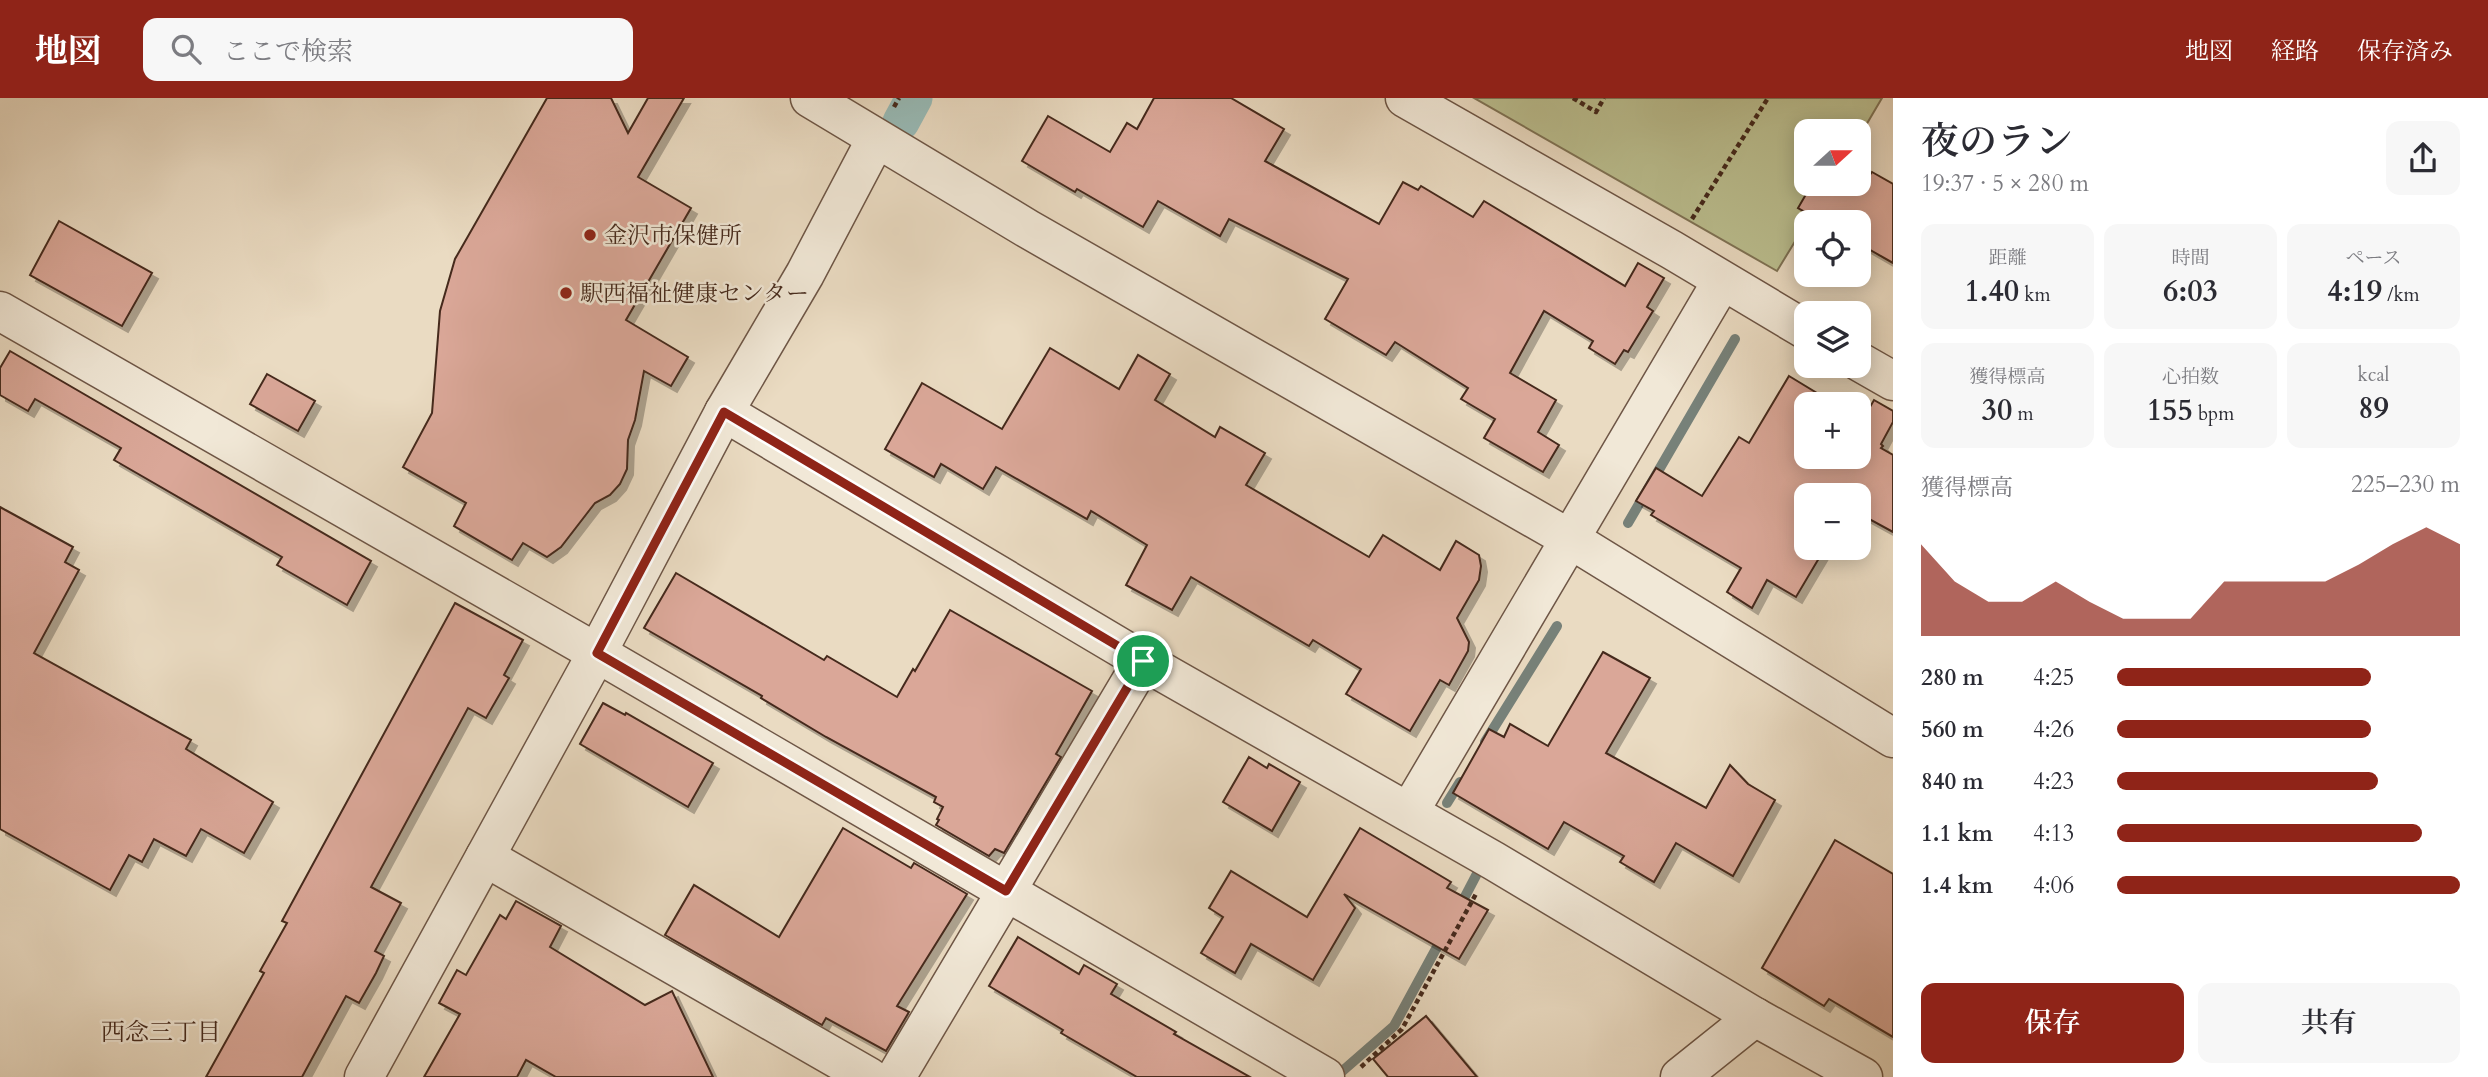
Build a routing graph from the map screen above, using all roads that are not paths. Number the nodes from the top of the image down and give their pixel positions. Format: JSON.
{"nodes":[{"id":1,"x":810,"y":98,"type":"edge"},
{"id":2,"x":1405,"y":98,"type":"edge"},
{"id":3,"x":876,"y":139,"type":"junction"},
{"id":4,"x":1722,"y":281,"type":"junction"},
{"id":5,"x":0,"y":311,"type":"edge"},
{"id":6,"x":1794,"y":323,"type":"edge"},
{"id":7,"x":1871,"y":368,"type":"edge"},
{"id":8,"x":1893,"y":381,"type":"edge"},
{"id":9,"x":724,"y":412,"type":"junction"},
{"id":10,"x":1570,"y":539,"type":"junction"},
{"id":11,"x":597,"y":653,"type":"junction"},
{"id":12,"x":1143,"y":661,"type":"junction"},
{"id":13,"x":1893,"y":738,"type":"edge"},
{"id":14,"x":1409,"y":812,"type":"junction"},
{"id":15,"x":485,"y":857,"type":"junction"},
{"id":16,"x":1006,"y":891,"type":"junction"},
{"id":17,"x":1755,"y":1017,"type":"junction"},
{"id":18,"x":1342,"y":1073,"type":"edge"},
{"id":19,"x":364,"y":1077,"type":"edge"},
{"id":20,"x":869,"y":1077,"type":"edge"},
{"id":21,"x":896,"y":1077,"type":"edge"},
{"id":22,"x":1680,"y":1077,"type":"edge"},
{"id":23,"x":1863,"y":1077,"type":"edge"}],
"edges":[{"from":1,"to":3,"type":"street"},
{"from":2,"to":4,"type":"street"},
{"from":3,"to":9,"type":"street"},
{"from":3,"to":10,"type":"street"},
{"from":4,"to":6,"type":"street"},
{"from":4,"to":10,"type":"street"},
{"from":5,"to":11,"type":"street"},
{"from":7,"to":8,"type":"street"},
{"from":9,"to":11,"type":"street"},
{"from":9,"to":12,"type":"street"},
{"from":10,"to":13,"type":"street"},
{"from":10,"to":14,"type":"street"},
{"from":11,"to":15,"type":"street"},
{"from":11,"to":16,"type":"street"},
{"from":12,"to":14,"type":"street"},
{"from":12,"to":16,"type":"street"},
{"from":14,"to":17,"type":"street"},
{"from":15,"to":19,"type":"street"},
{"from":15,"to":20,"type":"street"},
{"from":16,"to":18,"type":"street"},
{"from":16,"to":21,"type":"street"},
{"from":17,"to":22,"type":"street"},
{"from":17,"to":23,"type":"street"}]}
